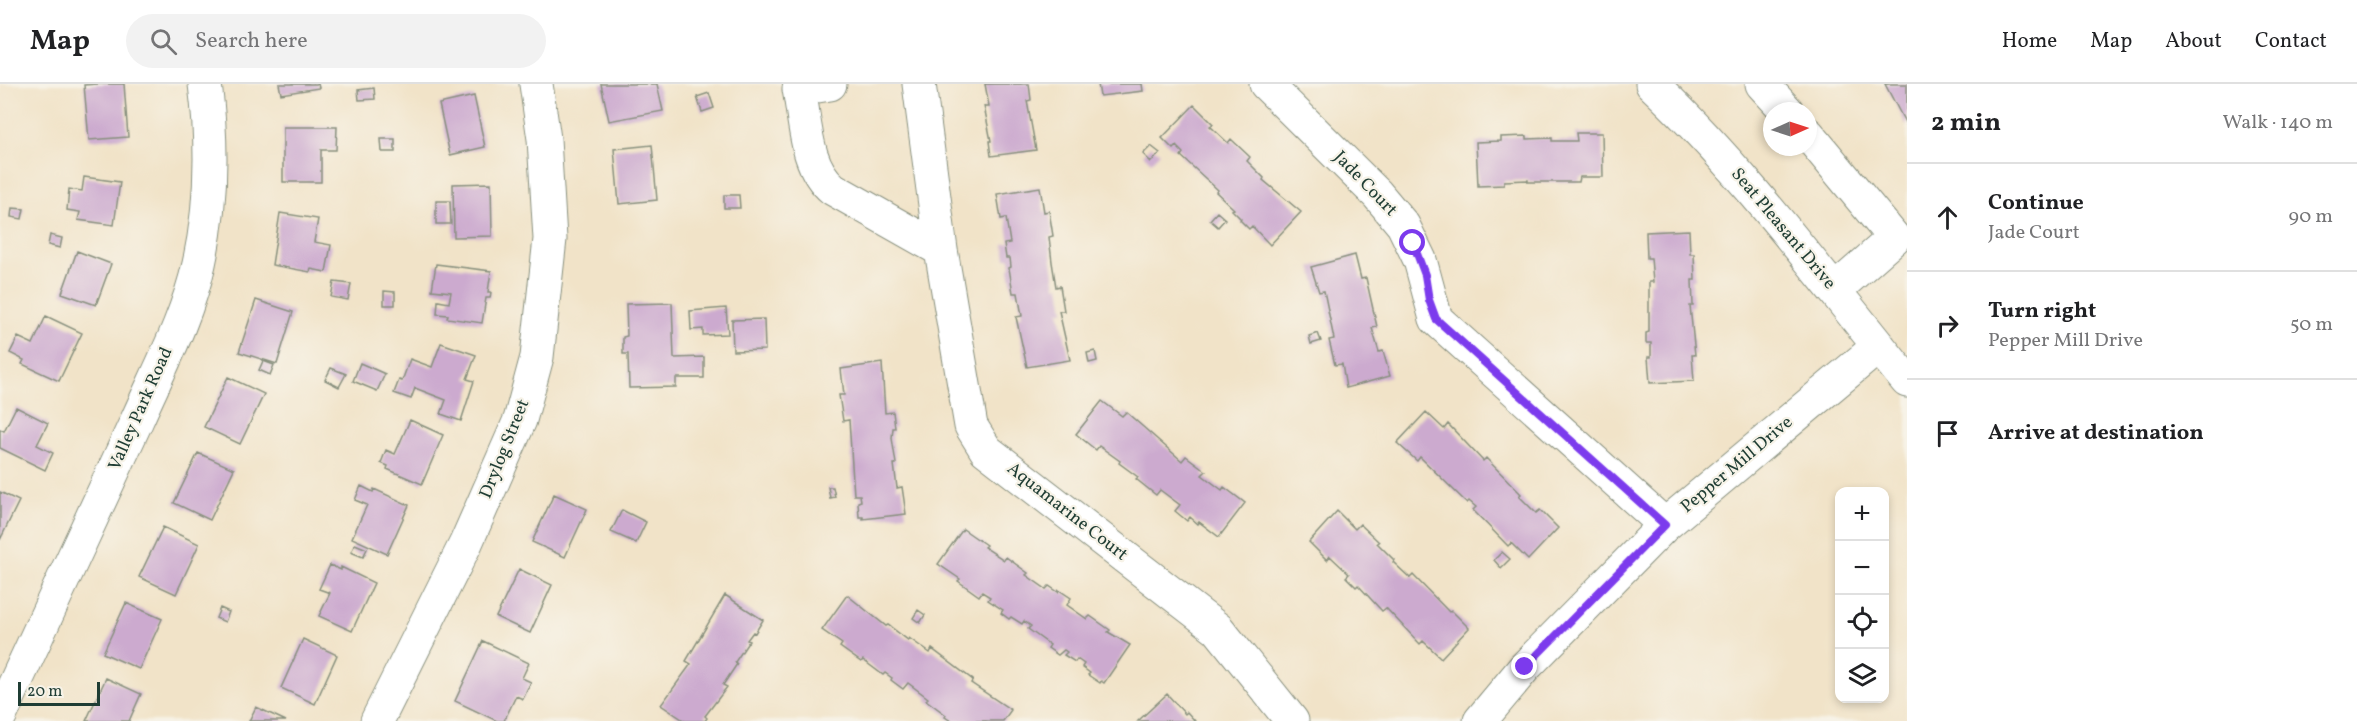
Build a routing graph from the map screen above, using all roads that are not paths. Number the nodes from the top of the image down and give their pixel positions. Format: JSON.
{"nodes":[{"id":1,"x":206,"y":84,"type":"edge"},
{"id":2,"x":536,"y":84,"type":"edge"},
{"id":3,"x":830,"y":84,"type":"edge"},
{"id":4,"x":919,"y":84,"type":"edge"},
{"id":5,"x":1266,"y":84,"type":"edge"},
{"id":6,"x":1652,"y":84,"type":"edge"},
{"id":7,"x":1762,"y":84,"type":"edge"},
{"id":8,"x":1779,"y":102,"type":"edge"},
{"id":9,"x":1817,"y":145,"type":"edge"},
{"id":10,"x":941,"y":250,"type":"junction"},
{"id":11,"x":1835,"y":290,"type":"junction"},
{"id":12,"x":1878,"y":346,"type":"junction"},
{"id":13,"x":1907,"y":381,"type":"edge"},
{"id":14,"x":1665,"y":525,"type":"junction"},
{"id":15,"x":0,"y":716,"type":"edge"},
{"id":16,"x":377,"y":721,"type":"edge"},
{"id":17,"x":1292,"y":721,"type":"edge"},
{"id":18,"x":1479,"y":721,"type":"edge"}],
"edges":[{"from":1,"to":15,"type":"street","name":"Valley Park Road"},
{"from":2,"to":16,"type":"street","name":"Drylog Street"},
{"from":3,"to":10,"type":"street"},
{"from":4,"to":10,"type":"street","name":"Aquamarine Court"},
{"from":5,"to":14,"type":"street","name":"Jade Court"},
{"from":6,"to":11,"type":"street","name":"Seat Pleasant Drive"},
{"from":7,"to":8,"type":"street"},
{"from":9,"to":11,"type":"street"},
{"from":10,"to":17,"type":"street","name":"Aquamarine Court"},
{"from":11,"to":12,"type":"street","name":"Seat Pleasant Drive"},
{"from":12,"to":13,"type":"street","name":"Seat Pleasant Drive"},
{"from":12,"to":14,"type":"street","name":"Pepper Mill Drive"},
{"from":14,"to":18,"type":"street","name":"Pepper Mill Drive"}]}
